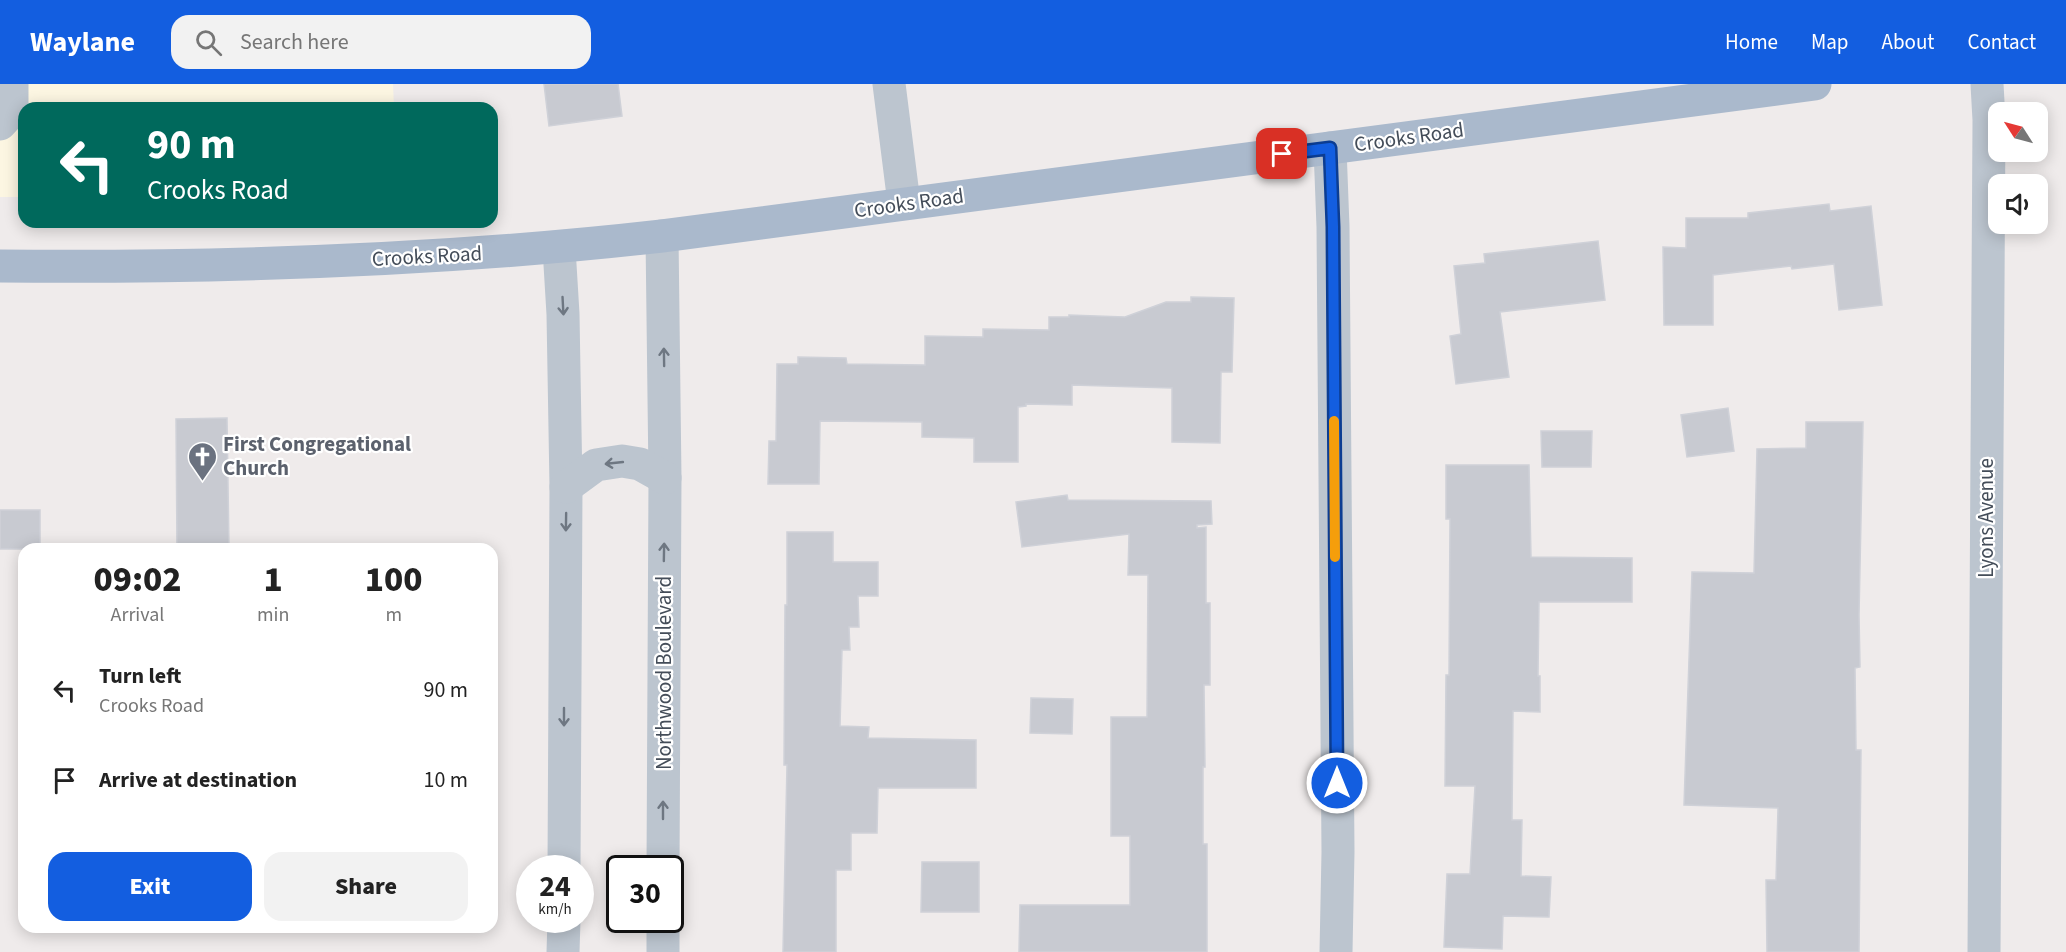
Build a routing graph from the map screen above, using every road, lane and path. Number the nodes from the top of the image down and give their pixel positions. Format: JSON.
{"nodes":[{"id":1,"x":12,"y":84,"type":"edge"},
{"id":2,"x":890,"y":84,"type":"edge"},
{"id":3,"x":1815,"y":84,"type":"edge"},
{"id":4,"x":1987,"y":84,"type":"edge"},
{"id":5,"x":0,"y":124,"type":"edge"},
{"id":6,"x":1330,"y":148,"type":"junction"},
{"id":7,"x":904,"y":203,"type":"junction"},
{"id":8,"x":662,"y":236,"type":"junction"},
{"id":9,"x":559,"y":248,"type":"junction"},
{"id":10,"x":0,"y":266,"type":"edge"},
{"id":11,"x":665,"y":478,"type":"junction"},
{"id":12,"x":566,"y":487,"type":"junction"},
{"id":13,"x":564,"y":855,"type":"edge"},
{"id":14,"x":663,"y":855,"type":"edge"},
{"id":15,"x":564,"y":933,"type":"edge"},
{"id":16,"x":663,"y":933,"type":"edge"},
{"id":17,"x":563,"y":952,"type":"edge"},
{"id":18,"x":663,"y":952,"type":"edge"},
{"id":19,"x":1336,"y":952,"type":"edge"},
{"id":20,"x":1984,"y":952,"type":"edge"}],
"edges":[{"from":1,"to":5,"type":"street"},
{"from":2,"to":7,"type":"street"},
{"from":3,"to":6,"type":"main road","name":"Crooks Road"},
{"from":4,"to":20,"type":"street","name":"Lyons Avenue"},
{"from":6,"to":7,"type":"main road","name":"Crooks Road"},
{"from":6,"to":19,"type":"street"},
{"from":7,"to":8,"type":"main road","name":"Crooks Road"},
{"from":8,"to":9,"type":"main road","name":"Crooks Road"},
{"from":11,"to":8,"type":"street","name":"Northwood Boulevard","one_way":true},
{"from":9,"to":10,"type":"main road","name":"Crooks Road"},
{"from":9,"to":12,"type":"street","one_way":true},
{"from":11,"to":12,"type":"street","one_way":true},
{"from":14,"to":11,"type":"street","name":"Northwood Boulevard","one_way":true},
{"from":12,"to":13,"type":"street","one_way":true},
{"from":15,"to":17,"type":"street"},
{"from":16,"to":18,"type":"street"}]}
